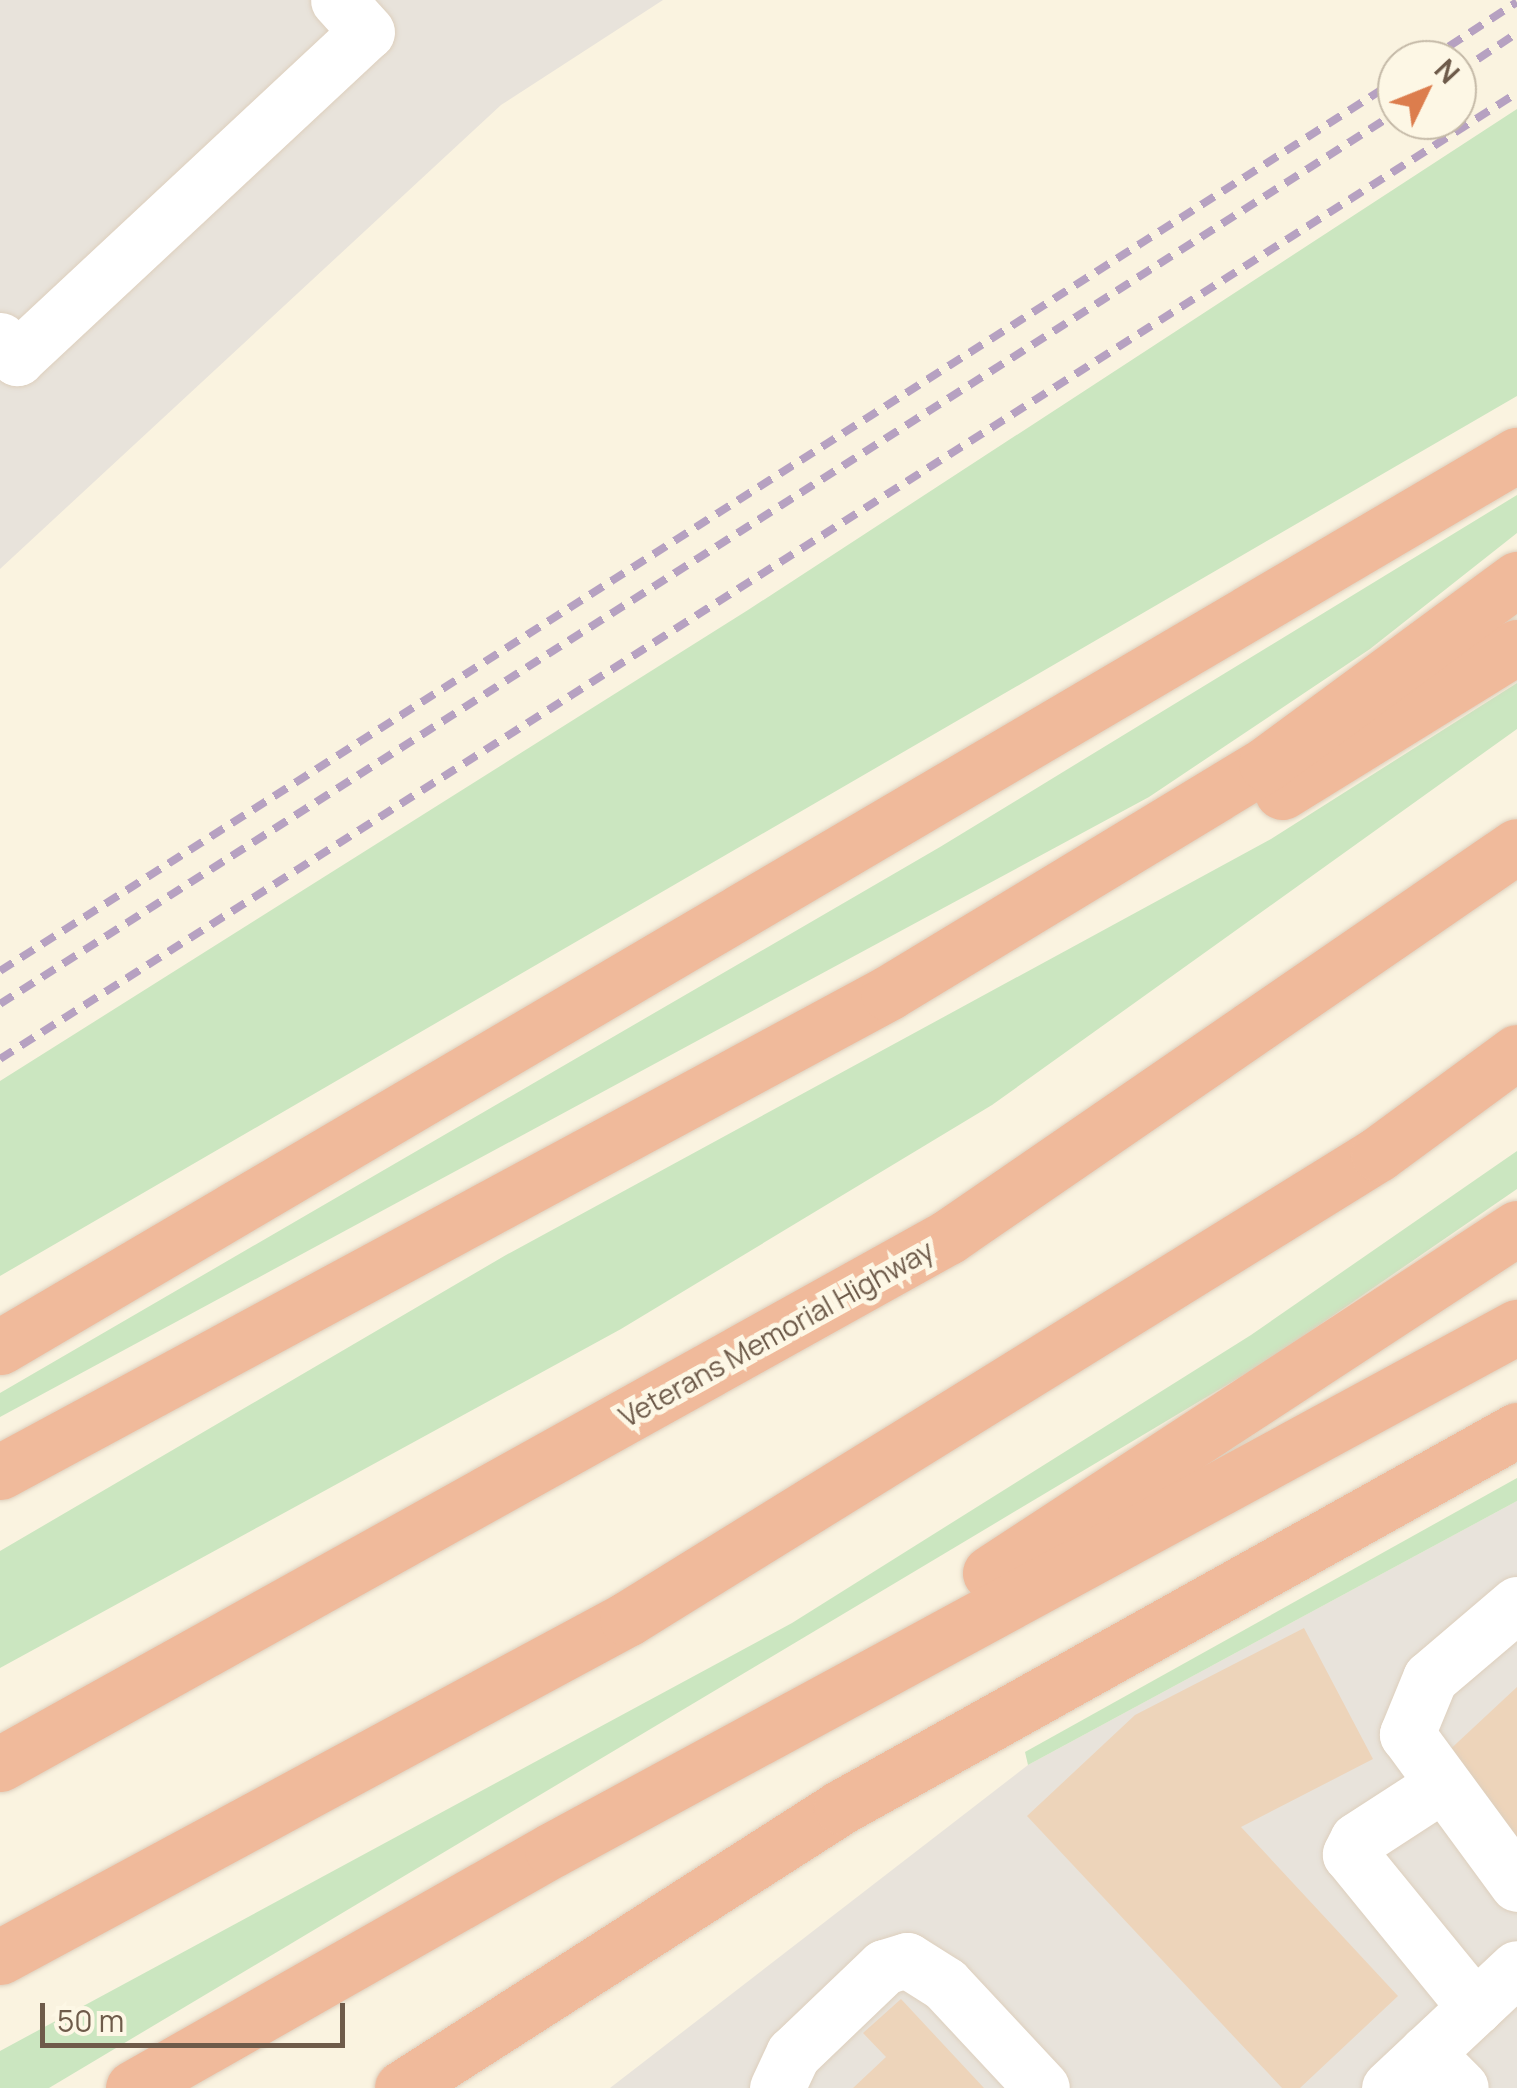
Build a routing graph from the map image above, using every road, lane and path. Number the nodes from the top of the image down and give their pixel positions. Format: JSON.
{"nodes":[{"id":1,"x":338,"y":0,"type":"edge"},
{"id":2,"x":0,"y":340,"type":"edge"},
{"id":3,"x":1517,"y":454,"type":"edge"},
{"id":4,"x":1517,"y":579,"type":"edge"},
{"id":5,"x":1517,"y":647,"type":"edge"},
{"id":6,"x":1517,"y":846,"type":"edge"},
{"id":7,"x":888,"y":992,"type":"junction"},
{"id":8,"x":1517,"y":1052,"type":"edge"},
{"id":9,"x":1517,"y":1228,"type":"edge"},
{"id":10,"x":1517,"y":1326,"type":"edge"},
{"id":11,"x":0,"y":1347,"type":"edge"},
{"id":12,"x":1517,"y":1430,"type":"edge"},
{"id":13,"x":0,"y":1472,"type":"edge"},
{"id":14,"x":1517,"y":1604,"type":"edge"},
{"id":15,"x":0,"y":1764,"type":"edge"},
{"id":16,"x":1440,"y":1786,"type":"junction"},
{"id":17,"x":552,"y":1850,"type":"junction"},
{"id":18,"x":1517,"y":1884,"type":"edge"},
{"id":19,"x":0,"y":1957,"type":"edge"},
{"id":20,"x":1517,"y":1968,"type":"edge"},
{"id":21,"x":1475,"y":2007,"type":"junction"},
{"id":22,"x":1426,"y":2076,"type":"edge"},
{"id":23,"x":133,"y":2088,"type":"edge"},
{"id":24,"x":402,"y":2088,"type":"edge"},
{"id":25,"x":777,"y":2088,"type":"edge"},
{"id":26,"x":1042,"y":2088,"type":"edge"}],
"edges":[{"from":1,"to":2,"type":"street"},
{"from":3,"to":11,"type":"highway"},
{"from":4,"to":7,"type":"highway"},
{"from":5,"to":7,"type":"highway"},
{"from":6,"to":15,"type":"highway","name":"Veterans Memorial Highway"},
{"from":7,"to":13,"type":"highway"},
{"from":8,"to":19,"type":"highway"},
{"from":9,"to":17,"type":"highway"},
{"from":10,"to":17,"type":"highway"},
{"from":12,"to":24,"type":"highway"},
{"from":14,"to":16,"type":"street"},
{"from":16,"to":18,"type":"street"},
{"from":16,"to":21,"type":"street"},
{"from":17,"to":23,"type":"highway"},
{"from":20,"to":21,"type":"street"},
{"from":21,"to":22,"type":"street"},
{"from":25,"to":26,"type":"street"}]}
